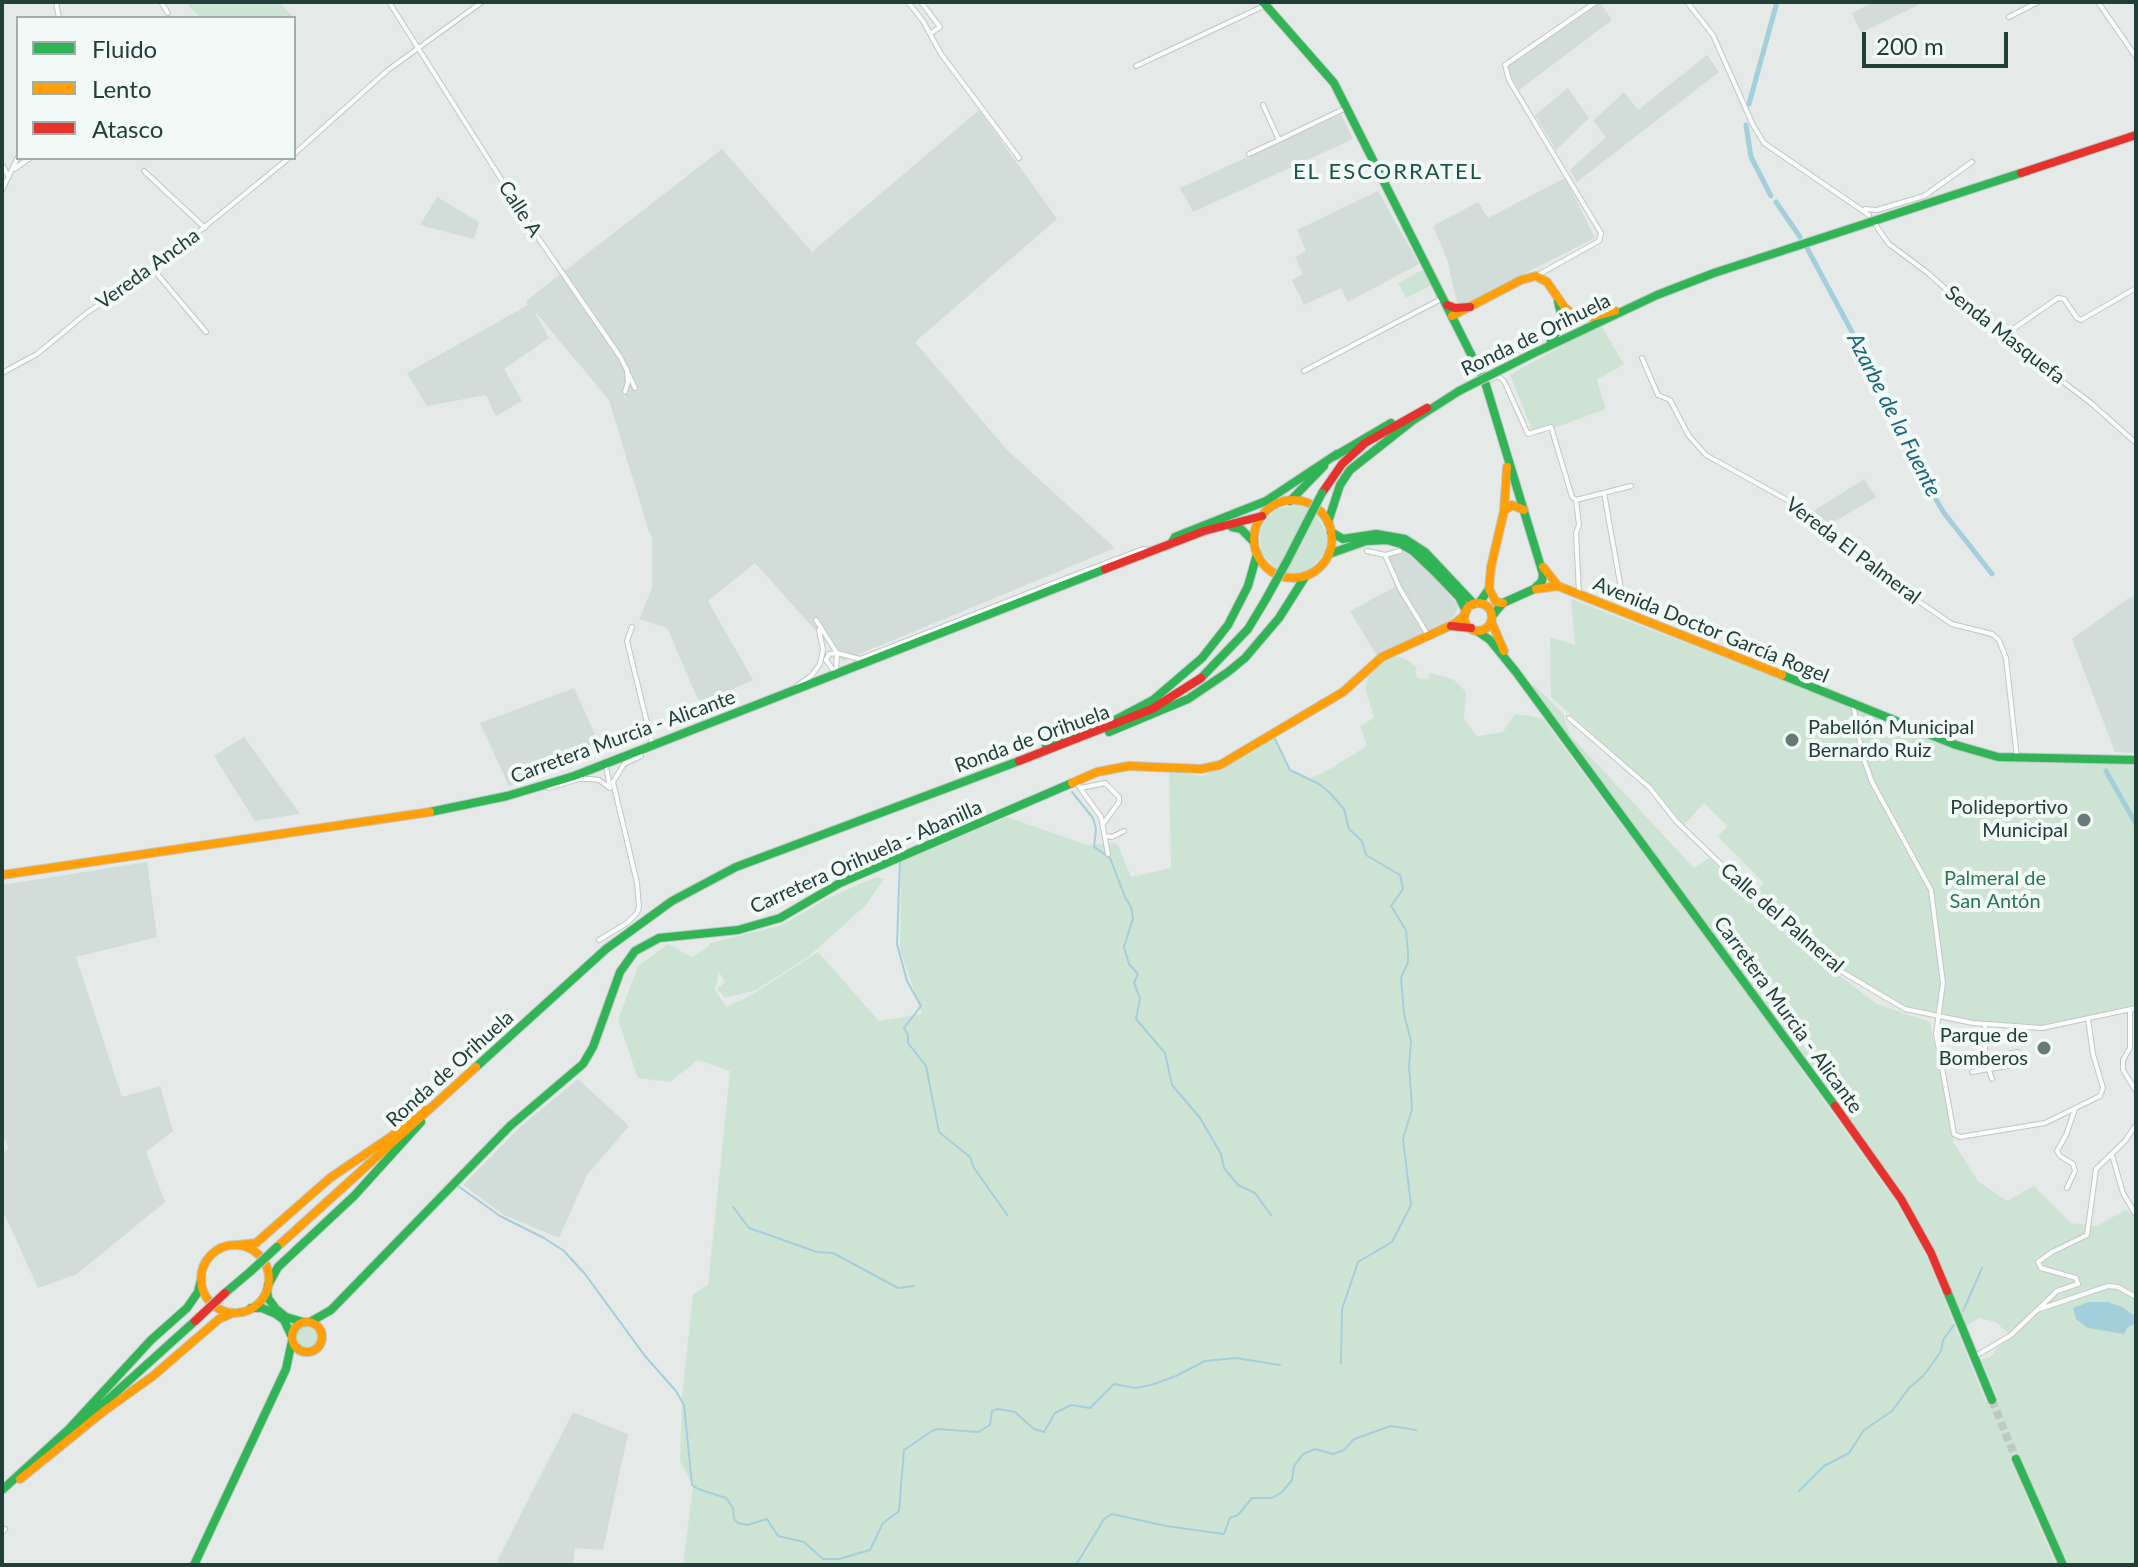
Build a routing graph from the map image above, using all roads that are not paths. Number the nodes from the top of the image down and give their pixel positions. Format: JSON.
{"nodes":[{"id":1,"x":161,"y":2,"type":"edge"},
{"id":2,"x":389,"y":2,"type":"edge"},
{"id":3,"x":482,"y":2,"type":"edge"},
{"id":4,"x":908,"y":2,"type":"edge"},
{"id":5,"x":921,"y":2,"type":"edge"},
{"id":6,"x":1596,"y":2,"type":"edge"},
{"id":7,"x":1687,"y":2,"type":"edge"},
{"id":8,"x":2038,"y":2,"type":"edge"},
{"id":9,"x":2098,"y":2,"type":"edge"},
{"id":10,"x":1264,"y":4,"type":"edge"},
{"id":11,"x":168,"y":13,"type":"dead end"},
{"id":12,"x":2009,"y":17,"type":"dead end"},
{"id":13,"x":930,"y":33,"type":"junction"},
{"id":14,"x":418,"y":49,"type":"junction"},
{"id":15,"x":2136,"y":57,"type":"edge"},
{"id":16,"x":1136,"y":66,"type":"dead end"},
{"id":17,"x":1263,"y":105,"type":"dead end"},
{"id":18,"x":1348,"y":107,"type":"junction"},
{"id":19,"x":2136,"y":136,"type":"edge"},
{"id":20,"x":1279,"y":140,"type":"junction"},
{"id":21,"x":296,"y":152,"type":"edge"},
{"id":22,"x":1249,"y":154,"type":"dead end"},
{"id":23,"x":1019,"y":158,"type":"dead end"},
{"id":24,"x":17,"y":160,"type":"edge"},
{"id":25,"x":27,"y":160,"type":"edge"},
{"id":26,"x":287,"y":160,"type":"edge"},
{"id":27,"x":1972,"y":162,"type":"dead end"},
{"id":28,"x":2,"y":165,"type":"edge"},
{"id":29,"x":12,"y":170,"type":"junction"},
{"id":30,"x":144,"y":171,"type":"dead end"},
{"id":31,"x":9,"y":177,"type":"junction"},
{"id":32,"x":2,"y":190,"type":"edge"},
{"id":33,"x":1863,"y":209,"type":"junction"},
{"id":34,"x":1869,"y":215,"type":"dead end"},
{"id":35,"x":1876,"y":226,"type":"dead end"},
{"id":36,"x":205,"y":228,"type":"junction"},
{"id":37,"x":1554,"y":266,"type":"junction"},
{"id":38,"x":153,"y":269,"type":"junction"},
{"id":39,"x":1536,"y":276,"type":"junction"},
{"id":40,"x":1547,"y":282,"type":"junction"},
{"id":41,"x":2136,"y":288,"type":"edge"},
{"id":42,"x":1557,"y":298,"type":"junction"},
{"id":43,"x":1445,"y":302,"type":"junction"},
{"id":44,"x":1470,"y":307,"type":"junction"},
{"id":45,"x":1630,"y":307,"type":"junction"},
{"id":46,"x":1452,"y":316,"type":"junction"},
{"id":47,"x":206,"y":332,"type":"dead end"},
{"id":48,"x":1462,"y":333,"type":"junction"},
{"id":49,"x":2003,"y":336,"type":"junction"},
{"id":50,"x":1545,"y":347,"type":"junction"},
{"id":51,"x":1642,"y":358,"type":"dead end"},
{"id":52,"x":626,"y":367,"type":"junction"},
{"id":53,"x":1304,"y":371,"type":"dead end"},
{"id":54,"x":2,"y":373,"type":"edge"},
{"id":55,"x":1485,"y":382,"type":"junction"},
{"id":56,"x":635,"y":388,"type":"dead end"},
{"id":57,"x":1459,"y":391,"type":"junction"},
{"id":58,"x":625,"y":392,"type":"dead end"},
{"id":59,"x":1420,"y":411,"type":"junction"},
{"id":60,"x":2136,"y":443,"type":"edge"},
{"id":61,"x":1505,"y":452,"type":"junction"},
{"id":62,"x":1337,"y":454,"type":"junction"},
{"id":63,"x":1631,"y":486,"type":"dead end"},
{"id":64,"x":1604,"y":493,"type":"junction"},
{"id":65,"x":1576,"y":500,"type":"junction"},
{"id":66,"x":1290,"y":501,"type":"junction"},
{"id":67,"x":1524,"y":510,"type":"junction"},
{"id":68,"x":1504,"y":511,"type":"junction"},
{"id":69,"x":1262,"y":516,"type":"junction"},
{"id":70,"x":1328,"y":522,"type":"junction"},
{"id":71,"x":1227,"y":526,"type":"junction"},
{"id":72,"x":1331,"y":532,"type":"junction"},
{"id":73,"x":1173,"y":540,"type":"junction"},
{"id":74,"x":1254,"y":542,"type":"junction"},
{"id":75,"x":1147,"y":550,"type":"junction"},
{"id":76,"x":1367,"y":551,"type":"dead end"},
{"id":77,"x":1400,"y":551,"type":"dead end"},
{"id":78,"x":1257,"y":554,"type":"junction"},
{"id":79,"x":1329,"y":555,"type":"junction"},
{"id":80,"x":1385,"y":555,"type":"junction"},
{"id":81,"x":1541,"y":563,"type":"junction"},
{"id":82,"x":1305,"y":577,"type":"junction"},
{"id":83,"x":1558,"y":586,"type":"junction"},
{"id":84,"x":1489,"y":589,"type":"junction"},
{"id":85,"x":1534,"y":589,"type":"junction"},
{"id":86,"x":1622,"y":594,"type":"dead end"},
{"id":87,"x":1580,"y":595,"type":"junction"},
{"id":88,"x":1503,"y":603,"type":"junction"},
{"id":89,"x":1476,"y":604,"type":"junction"},
{"id":90,"x":1465,"y":613,"type":"junction"},
{"id":91,"x":1492,"y":619,"type":"junction"},
{"id":92,"x":632,"y":627,"type":"dead end"},
{"id":93,"x":1447,"y":627,"type":"junction"},
{"id":94,"x":1474,"y":629,"type":"junction"},
{"id":95,"x":1428,"y":635,"type":"junction"},
{"id":96,"x":823,"y":650,"type":"junction"},
{"id":97,"x":837,"y":653,"type":"junction"},
{"id":98,"x":826,"y":660,"type":"junction"},
{"id":99,"x":1516,"y":672,"type":"junction"},
{"id":100,"x":836,"y":674,"type":"junction"},
{"id":101,"x":771,"y":700,"type":"junction"},
{"id":102,"x":1853,"y":704,"type":"junction"},
{"id":103,"x":1569,"y":718,"type":"dead end"},
{"id":104,"x":672,"y":739,"type":"junction"},
{"id":105,"x":653,"y":747,"type":"junction"},
{"id":106,"x":1045,"y":751,"type":"junction"},
{"id":107,"x":2017,"y":758,"type":"junction"},
{"id":108,"x":2136,"y":760,"type":"edge"},
{"id":109,"x":606,"y":764,"type":"junction"},
{"id":110,"x":982,"y":774,"type":"junction"},
{"id":111,"x":1078,"y":785,"type":"junction"},
{"id":112,"x":610,"y":788,"type":"junction"},
{"id":113,"x":523,"y":792,"type":"junction"},
{"id":114,"x":616,"y":802,"type":"junction"},
{"id":115,"x":1103,"y":824,"type":"junction"},
{"id":116,"x":1124,"y":831,"type":"dead end"},
{"id":117,"x":1105,"y":836,"type":"junction"},
{"id":118,"x":1108,"y":854,"type":"dead end"},
{"id":119,"x":2,"y":875,"type":"edge"},
{"id":120,"x":599,"y":940,"type":"dead end"},
{"id":121,"x":2133,"y":1009,"type":"edge"},
{"id":122,"x":1937,"y":1016,"type":"junction"},
{"id":123,"x":2088,"y":1019,"type":"junction"},
{"id":124,"x":1985,"y":1025,"type":"junction"},
{"id":125,"x":2134,"y":1030,"type":"edge"},
{"id":126,"x":493,"y":1051,"type":"junction"},
{"id":127,"x":2018,"y":1052,"type":"dead end"},
{"id":128,"x":1985,"y":1057,"type":"junction"},
{"id":129,"x":2018,"y":1064,"type":"dead end"},
{"id":130,"x":1941,"y":1065,"type":"junction"},
{"id":131,"x":1991,"y":1068,"type":"junction"},
{"id":132,"x":1972,"y":1072,"type":"dead end"},
{"id":133,"x":464,"y":1078,"type":"junction"},
{"id":134,"x":1992,"y":1079,"type":"dead end"},
{"id":135,"x":2136,"y":1091,"type":"edge"},
{"id":136,"x":2075,"y":1109,"type":"junction"},
{"id":137,"x":2136,"y":1125,"type":"edge"},
{"id":138,"x":2112,"y":1155,"type":"junction"},
{"id":139,"x":2067,"y":1188,"type":"dead end"},
{"id":140,"x":2136,"y":1215,"type":"edge"},
{"id":141,"x":238,"y":1245,"type":"junction"},
{"id":142,"x":201,"y":1280,"type":"junction"},
{"id":143,"x":267,"y":1287,"type":"junction"},
{"id":144,"x":2136,"y":1297,"type":"edge"},
{"id":145,"x":251,"y":1308,"type":"junction"},
{"id":146,"x":331,"y":1310,"type":"junction"},
{"id":147,"x":2035,"y":1310,"type":"junction"},
{"id":148,"x":233,"y":1313,"type":"junction"},
{"id":149,"x":306,"y":1322,"type":"junction"},
{"id":150,"x":322,"y":1333,"type":"junction"},
{"id":151,"x":292,"y":1338,"type":"junction"},
{"id":152,"x":306,"y":1353,"type":"junction"},
{"id":153,"x":1974,"y":1357,"type":"junction"},
{"id":154,"x":286,"y":1369,"type":"junction"},
{"id":155,"x":1992,"y":1400,"type":"tunnel mouth"},
{"id":156,"x":2016,"y":1459,"type":"tunnel mouth"},
{"id":157,"x":20,"y":1479,"type":"junction"},
{"id":158,"x":2,"y":1492,"type":"edge"},
{"id":159,"x":194,"y":1565,"type":"edge"},
{"id":160,"x":2063,"y":1565,"type":"edge"}],
"edges":[{"from":1,"to":11,"type":"street"},
{"from":2,"to":14,"type":"street","name":"Calle A"},
{"from":3,"to":14,"type":"street"},
{"from":4,"to":13,"type":"street"},
{"from":5,"to":13,"type":"street"},
{"from":6,"to":37,"type":"street"},
{"from":7,"to":33,"type":"street"},
{"from":8,"to":12,"type":"street"},
{"from":9,"to":15,"type":"street"},
{"from":10,"to":16,"type":"street"},
{"from":10,"to":18,"type":"main road"},
{"from":13,"to":23,"type":"street"},
{"from":14,"to":21,"type":"street"},
{"from":14,"to":52,"type":"street","name":"Calle A"},
{"from":17,"to":20,"type":"street"},
{"from":18,"to":20,"type":"street"},
{"from":18,"to":43,"type":"main road"},
{"from":19,"to":45,"type":"main road","name":"Ronda de Orihuela"},
{"from":20,"to":22,"type":"street"},
{"from":24,"to":29,"type":"street"},
{"from":25,"to":29,"type":"street"},
{"from":26,"to":36,"type":"street","name":"Vereda Ancha"},
{"from":27,"to":33,"type":"street"},
{"from":28,"to":31,"type":"street"},
{"from":29,"to":31,"type":"street"},
{"from":30,"to":36,"type":"street"},
{"from":31,"to":32,"type":"street"},
{"from":33,"to":34,"type":"street"},
{"from":35,"to":49,"type":"street","name":"Senda Masquefa"},
{"from":36,"to":38,"type":"street","name":"Vereda Ancha"},
{"from":37,"to":39,"type":"street"},
{"from":37,"to":40,"type":"street"},
{"from":38,"to":47,"type":"street"},
{"from":38,"to":54,"type":"street","name":"Vereda Ancha"},
{"from":39,"to":40,"type":"main road"},
{"from":39,"to":44,"type":"main road"},
{"from":40,"to":42,"type":"main road"},
{"from":41,"to":49,"type":"street"},
{"from":42,"to":45,"type":"main road"},
{"from":42,"to":50,"type":"main road"},
{"from":43,"to":44,"type":"main road"},
{"from":43,"to":46,"type":"main road"},
{"from":43,"to":53,"type":"street"},
{"from":44,"to":46,"type":"main road"},
{"from":44,"to":48,"type":"main road"},
{"from":45,"to":50,"type":"main road","name":"Ronda de Orihuela"},
{"from":46,"to":48,"type":"main road"},
{"from":48,"to":55,"type":"main road"},
{"from":49,"to":60,"type":"street","name":"Senda Masquefa"},
{"from":50,"to":57,"type":"main road","name":"Ronda de Orihuela","bridge":true},
{"from":51,"to":107,"type":"street","name":"Vereda El Palmeral"},
{"from":52,"to":56,"type":"street","name":"Calle A"},
{"from":52,"to":58,"type":"street"},
{"from":55,"to":61,"type":"main road"},
{"from":55,"to":65,"type":"street"},
{"from":57,"to":59,"type":"main road","name":"Ronda de Orihuela"},
{"from":57,"to":70,"type":"main road"},
{"from":59,"to":62,"type":"main road"},
{"from":59,"to":106,"type":"main road","name":"Ronda de Orihuela","bridge":true},
{"from":61,"to":67,"type":"main road"},
{"from":61,"to":68,"type":"main road"},
{"from":62,"to":66,"type":"main road"},
{"from":62,"to":73,"type":"main road"},
{"from":63,"to":64,"type":"street"},
{"from":64,"to":65,"type":"street"},
{"from":64,"to":86,"type":"street"},
{"from":65,"to":87,"type":"street"},
{"from":66,"to":69,"type":"main road"},
{"from":66,"to":70,"type":"main road"},
{"from":67,"to":68,"type":"main road"},
{"from":67,"to":81,"type":"main road"},
{"from":68,"to":84,"type":"main road"},
{"from":69,"to":71,"type":"main road","name":"Carretera Murcia - Alicante"},
{"from":69,"to":74,"type":"main road"},
{"from":70,"to":72,"type":"main road"},
{"from":71,"to":73,"type":"main road","name":"Carretera Murcia - Alicante"},
{"from":71,"to":74,"type":"main road"},
{"from":72,"to":79,"type":"main road"},
{"from":72,"to":89,"type":"main road"},
{"from":73,"to":75,"type":"main road","name":"Carretera Murcia - Alicante"},
{"from":74,"to":78,"type":"main road"},
{"from":75,"to":97,"type":"street"},
{"from":75,"to":100,"type":"main road","name":"Carretera Murcia - Alicante"},
{"from":76,"to":80,"type":"street"},
{"from":77,"to":80,"type":"street"},
{"from":78,"to":82,"type":"main road"},
{"from":78,"to":110,"type":"main road"},
{"from":79,"to":82,"type":"main road"},
{"from":79,"to":90,"type":"main road"},
{"from":80,"to":95,"type":"street"},
{"from":81,"to":83,"type":"main road"},
{"from":81,"to":85,"type":"main road","name":"Avenida Doctor García Rogel"},
{"from":82,"to":106,"type":"main road"},
{"from":83,"to":85,"type":"main road","name":"Avenida Doctor García Rogel"},
{"from":83,"to":87,"type":"main road","name":"Avenida Doctor García Rogel"},
{"from":84,"to":88,"type":"main road"},
{"from":84,"to":89,"type":"main road"},
{"from":85,"to":88,"type":"main road","name":"Avenida Doctor García Rogel"},
{"from":87,"to":102,"type":"main road","name":"Avenida Doctor García Rogel"},
{"from":88,"to":91,"type":"main road","name":"Avenida Doctor García Rogel"},
{"from":89,"to":90,"type":"main road"},
{"from":89,"to":91,"type":"main road"},
{"from":90,"to":93,"type":"main road","name":"Carretera Orihuela - Abanilla"},
{"from":90,"to":94,"type":"main road"},
{"from":91,"to":94,"type":"main road"},
{"from":91,"to":99,"type":"main road","name":"Carretera Murcia - Alicante"},
{"from":92,"to":105,"type":"street"},
{"from":93,"to":94,"type":"main road","name":"Carretera Orihuela - Abanilla"},
{"from":93,"to":95,"type":"main road","name":"Carretera Orihuela - Abanilla"},
{"from":94,"to":99,"type":"main road","name":"Carretera Murcia - Alicante"},
{"from":95,"to":111,"type":"main road","name":"Carretera Orihuela - Abanilla"},
{"from":96,"to":97,"type":"street"},
{"from":96,"to":98,"type":"street"},
{"from":96,"to":101,"type":"street"},
{"from":97,"to":98,"type":"street"},
{"from":97,"to":100,"type":"street"},
{"from":98,"to":100,"type":"street"},
{"from":99,"to":153,"type":"main road","name":"Carretera Murcia - Alicante"},
{"from":100,"to":101,"type":"main road","name":"Carretera Murcia - Alicante"},
{"from":101,"to":104,"type":"main road","name":"Carretera Murcia - Alicante"},
{"from":102,"to":107,"type":"main road","name":"Avenida Doctor García Rogel"},
{"from":102,"to":122,"type":"street"},
{"from":103,"to":122,"type":"street","name":"Calle del Palmeral"},
{"from":104,"to":105,"type":"main road","name":"Carretera Murcia - Alicante"},
{"from":104,"to":114,"type":"street"},
{"from":105,"to":109,"type":"main road","name":"Carretera Murcia - Alicante"},
{"from":106,"to":110,"type":"main road","name":"Ronda de Orihuela"},
{"from":107,"to":108,"type":"main road","name":"Avenida Doctor García Rogel"},
{"from":109,"to":112,"type":"street"},
{"from":109,"to":113,"type":"main road","name":"Carretera Murcia - Alicante"},
{"from":110,"to":126,"type":"main road","name":"Ronda de Orihuela"},
{"from":111,"to":115,"type":"street"},
{"from":111,"to":115,"type":"street"},
{"from":111,"to":146,"type":"main road","name":"Carretera Orihuela - Abanilla"},
{"from":112,"to":113,"type":"street"},
{"from":112,"to":114,"type":"street"},
{"from":113,"to":119,"type":"main road","name":"Carretera Murcia - Alicante"},
{"from":114,"to":120,"type":"street"},
{"from":115,"to":117,"type":"street"},
{"from":116,"to":117,"type":"street"},
{"from":117,"to":118,"type":"street"},
{"from":121,"to":123,"type":"street","name":"Calle del Palmeral"},
{"from":121,"to":125,"type":"street"},
{"from":122,"to":124,"type":"street","name":"Calle del Palmeral"},
{"from":122,"to":130,"type":"street"},
{"from":123,"to":124,"type":"street","name":"Calle del Palmeral"},
{"from":123,"to":136,"type":"street"},
{"from":124,"to":128,"type":"street"},
{"from":125,"to":135,"type":"street"},
{"from":126,"to":133,"type":"main road","name":"Ronda de Orihuela"},
{"from":126,"to":143,"type":"main road"},
{"from":127,"to":128,"type":"street"},
{"from":128,"to":130,"type":"street"},
{"from":128,"to":131,"type":"street"},
{"from":129,"to":131,"type":"street"},
{"from":130,"to":136,"type":"street"},
{"from":131,"to":132,"type":"street"},
{"from":131,"to":134,"type":"street"},
{"from":133,"to":141,"type":"main road"},
{"from":133,"to":157,"type":"main road","name":"Ronda de Orihuela","bridge":true},
{"from":136,"to":139,"type":"street"},
{"from":137,"to":138,"type":"street"},
{"from":138,"to":140,"type":"street"},
{"from":138,"to":147,"type":"street"},
{"from":141,"to":142,"type":"main road"},
{"from":141,"to":143,"type":"main road"},
{"from":142,"to":148,"type":"main road"},
{"from":142,"to":158,"type":"main road"},
{"from":143,"to":145,"type":"main road"},
{"from":143,"to":149,"type":"main road"},
{"from":144,"to":147,"type":"street"},
{"from":145,"to":148,"type":"main road"},
{"from":145,"to":151,"type":"main road"},
{"from":146,"to":149,"type":"main road","name":"Carretera Orihuela - Abanilla"},
{"from":146,"to":150,"type":"main road","name":"Carretera Orihuela - Abanilla"},
{"from":147,"to":153,"type":"street"},
{"from":148,"to":157,"type":"main road"},
{"from":149,"to":150,"type":"main road"},
{"from":149,"to":151,"type":"main road"},
{"from":150,"to":152,"type":"main road"},
{"from":151,"to":152,"type":"main road"},
{"from":151,"to":154,"type":"main road"},
{"from":152,"to":154,"type":"main road"},
{"from":153,"to":155,"type":"main road","name":"Carretera Murcia - Alicante"},
{"from":154,"to":159,"type":"main road"},
{"from":156,"to":160,"type":"main road"},
{"from":157,"to":158,"type":"main road","name":"Ronda de Orihuela"}]}
